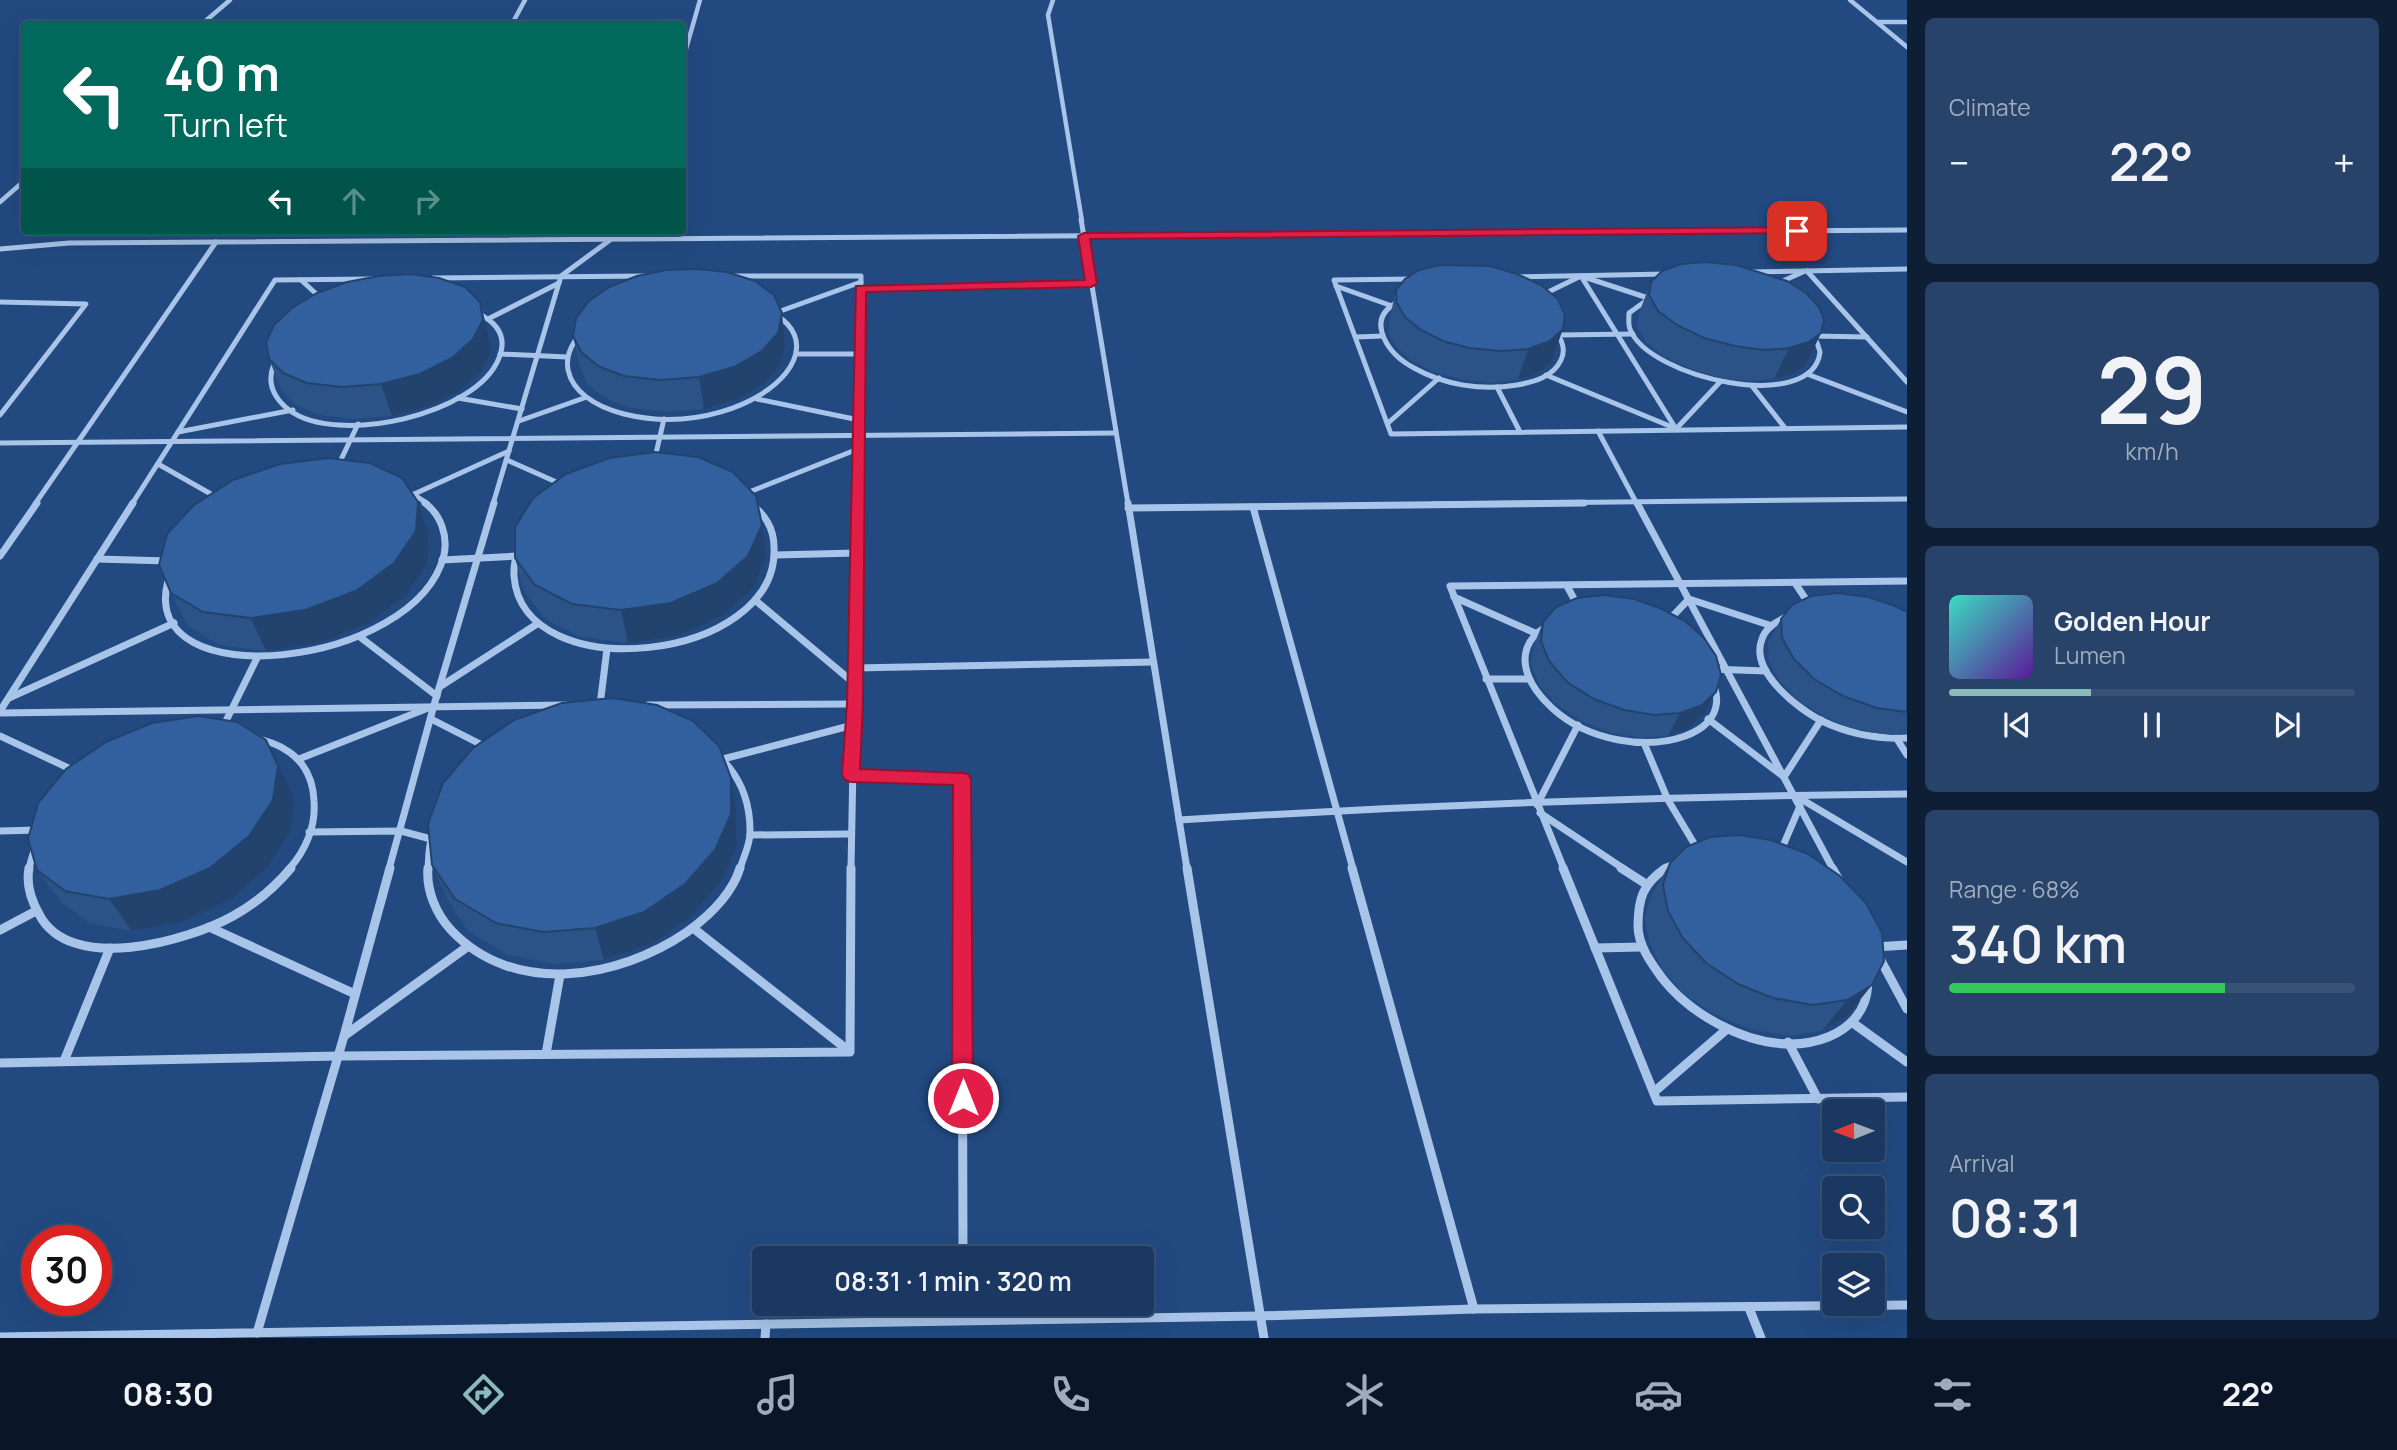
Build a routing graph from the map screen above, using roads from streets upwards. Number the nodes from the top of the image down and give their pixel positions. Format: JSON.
{"nodes":[{"id":1,"x":230,"y":0,"type":"edge"},
{"id":2,"x":525,"y":0,"type":"edge"},
{"id":3,"x":700,"y":0,"type":"edge"},
{"id":4,"x":1053,"y":0,"type":"edge"},
{"id":5,"x":1850,"y":0,"type":"edge"},
{"id":6,"x":206,"y":21,"type":"edge"},
{"id":7,"x":514,"y":21,"type":"edge"},
{"id":8,"x":1877,"y":22,"type":"junction"},
{"id":9,"x":1907,"y":22,"type":"edge"},
{"id":10,"x":1907,"y":47,"type":"edge"},
{"id":11,"x":686,"y":49,"type":"edge"},
{"id":12,"x":21,"y":184,"type":"edge"},
{"id":13,"x":0,"y":202,"type":"edge"},
{"id":14,"x":1907,"y":230,"type":"edge"},
{"id":15,"x":401,"y":235,"type":"edge"},
{"id":16,"x":636,"y":235,"type":"edge"},
{"id":17,"x":1084,"y":236,"type":"junction"},
{"id":18,"x":634,"y":239,"type":"junction"},
{"id":19,"x":610,"y":240,"type":"junction"},
{"id":20,"x":398,"y":241,"type":"junction"},
{"id":21,"x":216,"y":242,"type":"junction"},
{"id":22,"x":0,"y":249,"type":"edge"},
{"id":23,"x":1907,"y":269,"type":"edge"},
{"id":24,"x":1807,"y":271,"type":"junction"},
{"id":25,"x":1740,"y":272,"type":"edge"},
{"id":26,"x":1673,"y":274,"type":"edge"},
{"id":27,"x":650,"y":276,"type":"edge"},
{"id":28,"x":728,"y":276,"type":"edge"},
{"id":29,"x":1581,"y":276,"type":"junction"},
{"id":30,"x":1504,"y":277,"type":"edge"},
{"id":31,"x":427,"y":278,"type":"edge"},
{"id":32,"x":376,"y":279,"type":"edge"},
{"id":33,"x":1427,"y":279,"type":"edge"},
{"id":34,"x":301,"y":280,"type":"junction"},
{"id":35,"x":560,"y":280,"type":"junction"},
{"id":36,"x":1679,"y":281,"type":"edge"},
{"id":37,"x":1091,"y":284,"type":"junction"},
{"id":38,"x":698,"y":285,"type":"edge"},
{"id":39,"x":860,"y":285,"type":"junction"},
{"id":40,"x":1336,"y":286,"type":"junction"},
{"id":41,"x":1770,"y":286,"type":"edge"},
{"id":42,"x":1685,"y":288,"type":"junction"},
{"id":43,"x":408,"y":289,"type":"edge"},
{"id":44,"x":1758,"y":291,"type":"edge"},
{"id":45,"x":695,"y":293,"type":"junction"},
{"id":46,"x":1746,"y":296,"type":"junction"},
{"id":47,"x":1645,"y":298,"type":"junction"},
{"id":48,"x":403,"y":300,"type":"junction"},
{"id":49,"x":0,"y":302,"type":"edge"},
{"id":50,"x":1519,"y":305,"type":"junction"},
{"id":51,"x":1392,"y":306,"type":"junction"},
{"id":52,"x":775,"y":313,"type":"junction"},
{"id":53,"x":339,"y":314,"type":"junction"},
{"id":54,"x":488,"y":319,"type":"junction"},
{"id":55,"x":1633,"y":334,"type":"junction"},
{"id":56,"x":1558,"y":335,"type":"junction"},
{"id":57,"x":1618,"y":335,"type":"junction"},
{"id":58,"x":1383,"y":336,"type":"junction"},
{"id":59,"x":1814,"y":336,"type":"junction"},
{"id":60,"x":1356,"y":337,"type":"junction"},
{"id":61,"x":1867,"y":337,"type":"junction"},
{"id":62,"x":500,"y":354,"type":"junction"},
{"id":63,"x":538,"y":354,"type":"junction"},
{"id":64,"x":797,"y":354,"type":"junction"},
{"id":65,"x":860,"y":354,"type":"junction"},
{"id":66,"x":567,"y":357,"type":"junction"},
{"id":67,"x":1807,"y":374,"type":"junction"},
{"id":68,"x":1546,"y":375,"type":"junction"},
{"id":69,"x":1439,"y":378,"type":"junction"},
{"id":70,"x":1720,"y":382,"type":"junction"},
{"id":71,"x":1907,"y":382,"type":"edge"},
{"id":72,"x":1752,"y":386,"type":"junction"},
{"id":73,"x":1497,"y":387,"type":"junction"},
{"id":74,"x":458,"y":398,"type":"junction"},
{"id":75,"x":584,"y":398,"type":"junction"},
{"id":76,"x":756,"y":399,"type":"junction"},
{"id":77,"x":522,"y":409,"type":"junction"},
{"id":78,"x":293,"y":410,"type":"junction"},
{"id":79,"x":1907,"y":412,"type":"edge"},
{"id":80,"x":0,"y":415,"type":"edge"},
{"id":81,"x":664,"y":419,"type":"junction"},
{"id":82,"x":859,"y":420,"type":"junction"},
{"id":83,"x":519,"y":421,"type":"junction"},
{"id":84,"x":1388,"y":422,"type":"junction"},
{"id":85,"x":358,"y":424,"type":"junction"},
{"id":86,"x":1907,"y":427,"type":"edge"},
{"id":87,"x":1785,"y":428,"type":"junction"},
{"id":88,"x":1676,"y":429,"type":"junction"},
{"id":89,"x":1598,"y":431,"type":"junction"},
{"id":90,"x":178,"y":432,"type":"junction"},
{"id":91,"x":1520,"y":432,"type":"junction"},
{"id":92,"x":1116,"y":433,"type":"junction"},
{"id":93,"x":859,"y":435,"type":"junction"},
{"id":94,"x":661,"y":436,"type":"junction"},
{"id":95,"x":513,"y":437,"type":"junction"},
{"id":96,"x":351,"y":439,"type":"junction"},
{"id":97,"x":173,"y":441,"type":"junction"},
{"id":98,"x":79,"y":442,"type":"junction"},
{"id":99,"x":0,"y":443,"type":"edge"},
{"id":100,"x":858,"y":449,"type":"junction"},
{"id":101,"x":509,"y":451,"type":"junction"},
{"id":102,"x":507,"y":460,"type":"junction"},
{"id":103,"x":158,"y":464,"type":"junction"},
{"id":104,"x":649,"y":479,"type":"junction"},
{"id":105,"x":331,"y":481,"type":"junction"},
{"id":106,"x":582,"y":494,"type":"junction"},
{"id":107,"x":412,"y":495,"type":"junction"},
{"id":108,"x":740,"y":495,"type":"junction"},
{"id":109,"x":1907,"y":499,"type":"edge"},
{"id":110,"x":1638,"y":502,"type":"junction"},
{"id":111,"x":1253,"y":507,"type":"junction"},
{"id":112,"x":1128,"y":508,"type":"junction"},
{"id":113,"x":237,"y":509,"type":"junction"},
{"id":114,"x":857,"y":553,"type":"junction"},
{"id":115,"x":775,"y":555,"type":"junction"},
{"id":116,"x":0,"y":556,"type":"edge"},
{"id":117,"x":518,"y":556,"type":"junction"},
{"id":118,"x":478,"y":557,"type":"junction"},
{"id":119,"x":97,"y":559,"type":"junction"},
{"id":120,"x":442,"y":560,"type":"junction"},
{"id":121,"x":176,"y":562,"type":"junction"},
{"id":122,"x":1907,"y":581,"type":"edge"},
{"id":123,"x":1795,"y":583,"type":"junction"},
{"id":124,"x":1567,"y":586,"type":"junction"},
{"id":125,"x":1683,"y":586,"type":"junction"},
{"id":126,"x":1454,"y":597,"type":"junction"},
{"id":127,"x":1689,"y":599,"type":"junction"},
{"id":128,"x":755,"y":600,"type":"junction"},
{"id":129,"x":1583,"y":614,"type":"junction"},
{"id":130,"x":174,"y":623,"type":"junction"},
{"id":131,"x":537,"y":624,"type":"junction"},
{"id":132,"x":1769,"y":625,"type":"junction"},
{"id":133,"x":1659,"y":630,"type":"junction"},
{"id":134,"x":1535,"y":633,"type":"junction"},
{"id":135,"x":360,"y":637,"type":"junction"},
{"id":136,"x":607,"y":649,"type":"junction"},
{"id":137,"x":257,"y":658,"type":"junction"},
{"id":138,"x":1153,"y":662,"type":"junction"},
{"id":139,"x":855,"y":668,"type":"junction"},
{"id":140,"x":1706,"y":669,"type":"junction"},
{"id":141,"x":1728,"y":671,"type":"junction"},
{"id":142,"x":1766,"y":671,"type":"junction"},
{"id":143,"x":1486,"y":679,"type":"junction"},
{"id":144,"x":1529,"y":679,"type":"junction"},
{"id":145,"x":855,"y":684,"type":"junction"},
{"id":146,"x":441,"y":686,"type":"junction"},
{"id":147,"x":437,"y":696,"type":"junction"},
{"id":148,"x":8,"y":699,"type":"junction"},
{"id":149,"x":855,"y":704,"type":"junction"},
{"id":150,"x":434,"y":705,"type":"junction"},
{"id":151,"x":572,"y":705,"type":"edge"},
{"id":152,"x":586,"y":705,"type":"edge"},
{"id":153,"x":600,"y":705,"type":"junction"},
{"id":154,"x":614,"y":705,"type":"edge"},
{"id":155,"x":640,"y":705,"type":"edge"},
{"id":156,"x":229,"y":709,"type":"junction"},
{"id":157,"x":0,"y":712,"type":"edge"},
{"id":158,"x":431,"y":719,"type":"junction"},
{"id":159,"x":1708,"y":719,"type":"junction"},
{"id":160,"x":1821,"y":720,"type":"junction"},
{"id":161,"x":853,"y":725,"type":"junction"},
{"id":162,"x":1578,"y":725,"type":"junction"},
{"id":163,"x":219,"y":735,"type":"junction"},
{"id":164,"x":0,"y":736,"type":"edge"},
{"id":165,"x":1907,"y":738,"type":"edge"},
{"id":166,"x":1897,"y":739,"type":"junction"},
{"id":167,"x":1644,"y":743,"type":"junction"},
{"id":168,"x":502,"y":755,"type":"junction"},
{"id":169,"x":1907,"y":755,"type":"edge"},
{"id":170,"x":299,"y":759,"type":"junction"},
{"id":171,"x":723,"y":759,"type":"junction"},
{"id":172,"x":851,"y":775,"type":"junction"},
{"id":173,"x":1784,"y":777,"type":"junction"},
{"id":174,"x":93,"y":779,"type":"junction"},
{"id":175,"x":1793,"y":794,"type":"junction"},
{"id":176,"x":1907,"y":794,"type":"edge"},
{"id":177,"x":1668,"y":800,"type":"junction"},
{"id":178,"x":1800,"y":806,"type":"junction"},
{"id":179,"x":1538,"y":809,"type":"junction"},
{"id":180,"x":1338,"y":810,"type":"junction"},
{"id":181,"x":1179,"y":820,"type":"junction"},
{"id":182,"x":43,"y":830,"type":"junction"},
{"id":183,"x":0,"y":831,"type":"edge"},
{"id":184,"x":401,"y":831,"type":"junction"},
{"id":185,"x":309,"y":832,"type":"junction"},
{"id":186,"x":850,"y":834,"type":"junction"},
{"id":187,"x":750,"y":835,"type":"junction"},
{"id":188,"x":431,"y":839,"type":"junction"},
{"id":189,"x":1704,"y":860,"type":"junction"},
{"id":190,"x":1907,"y":862,"type":"edge"},
{"id":191,"x":1772,"y":873,"type":"junction"},
{"id":192,"x":1646,"y":884,"type":"junction"},
{"id":193,"x":1843,"y":888,"type":"edge"},
{"id":194,"x":36,"y":911,"type":"junction"},
{"id":195,"x":209,"y":927,"type":"junction"},
{"id":196,"x":693,"y":928,"type":"junction"},
{"id":197,"x":0,"y":930,"type":"edge"},
{"id":198,"x":1868,"y":935,"type":"edge"},
{"id":199,"x":1907,"y":945,"type":"edge"},
{"id":200,"x":467,"y":947,"type":"junction"},
{"id":201,"x":1595,"y":947,"type":"junction"},
{"id":202,"x":1641,"y":947,"type":"junction"},
{"id":203,"x":1874,"y":947,"type":"junction"},
{"id":204,"x":110,"y":948,"type":"junction"},
{"id":205,"x":1860,"y":948,"type":"junction"},
{"id":206,"x":560,"y":975,"type":"junction"},
{"id":207,"x":355,"y":994,"type":"junction"},
{"id":208,"x":1907,"y":1009,"type":"edge"},
{"id":209,"x":1853,"y":1023,"type":"junction"},
{"id":210,"x":1727,"y":1029,"type":"junction"},
{"id":211,"x":344,"y":1036,"type":"junction"},
{"id":212,"x":1788,"y":1042,"type":"junction"},
{"id":213,"x":850,"y":1052,"type":"junction"},
{"id":214,"x":546,"y":1054,"type":"junction"},
{"id":215,"x":338,"y":1056,"type":"junction"},
{"id":216,"x":64,"y":1061,"type":"junction"},
{"id":217,"x":1907,"y":1062,"type":"edge"},
{"id":218,"x":0,"y":1063,"type":"edge"},
{"id":219,"x":1654,"y":1092,"type":"junction"},
{"id":220,"x":1907,"y":1097,"type":"edge"},
{"id":221,"x":1818,"y":1099,"type":"junction"},
{"id":222,"x":963,"y":1246,"type":"edge"},
{"id":223,"x":1907,"y":1305,"type":"edge"},
{"id":224,"x":1749,"y":1308,"type":"junction"},
{"id":225,"x":1474,"y":1309,"type":"junction"},
{"id":226,"x":963,"y":1316,"type":"edge"},
{"id":227,"x":1261,"y":1316,"type":"junction"},
{"id":228,"x":963,"y":1321,"type":"junction"},
{"id":229,"x":766,"y":1324,"type":"junction"},
{"id":230,"x":257,"y":1333,"type":"junction"},
{"id":231,"x":0,"y":1337,"type":"edge"},
{"id":232,"x":146,"y":1337,"type":"edge"},
{"id":233,"x":765,"y":1338,"type":"edge"},
{"id":234,"x":1264,"y":1338,"type":"edge"},
{"id":235,"x":1761,"y":1338,"type":"edge"}],
"edges":[{"from":1,"to":6,"type":"street"},
{"from":2,"to":7,"type":"street"},
{"from":3,"to":11,"type":"street"},
{"from":4,"to":17,"type":"street"},
{"from":5,"to":8,"type":"street"},
{"from":8,"to":9,"type":"street"},
{"from":8,"to":10,"type":"street"},
{"from":12,"to":13,"type":"street"},
{"from":14,"to":17,"type":"street"},
{"from":15,"to":20,"type":"street"},
{"from":16,"to":18,"type":"street"},
{"from":17,"to":18,"type":"street"},
{"from":17,"to":37,"type":"street"},
{"from":18,"to":19,"type":"street"},
{"from":19,"to":20,"type":"street"},
{"from":19,"to":35,"type":"street"},
{"from":20,"to":21,"type":"street"},
{"from":21,"to":22,"type":"street"},
{"from":21,"to":98,"type":"street"},
{"from":23,"to":24,"type":"street"},
{"from":24,"to":25,"type":"street"},
{"from":24,"to":41,"type":"street"},
{"from":24,"to":61,"type":"street"},
{"from":26,"to":29,"type":"street"},
{"from":27,"to":35,"type":"street"},
{"from":28,"to":39,"type":"street"},
{"from":29,"to":30,"type":"street"},
{"from":29,"to":47,"type":"street"},
{"from":29,"to":50,"type":"street"},
{"from":29,"to":57,"type":"street"},
{"from":31,"to":35,"type":"street"},
{"from":32,"to":34,"type":"street"},
{"from":33,"to":40,"type":"street"},
{"from":34,"to":53,"type":"street"},
{"from":34,"to":90,"type":"street"},
{"from":35,"to":54,"type":"street"},
{"from":35,"to":63,"type":"street"},
{"from":36,"to":42,"type":"street"},
{"from":37,"to":39,"type":"street"},
{"from":37,"to":92,"type":"street"},
{"from":38,"to":45,"type":"street"},
{"from":39,"to":52,"type":"street"},
{"from":39,"to":65,"type":"street"},
{"from":40,"to":51,"type":"street"},
{"from":40,"to":60,"type":"street"},
{"from":42,"to":46,"type":"street"},
{"from":42,"to":47,"type":"street"},
{"from":43,"to":48,"type":"street"},
{"from":44,"to":46,"type":"street"},
{"from":45,"to":52,"type":"street"},
{"from":45,"to":66,"type":"street"},
{"from":46,"to":59,"type":"street"},
{"from":47,"to":55,"type":"street"},
{"from":48,"to":53,"type":"street"},
{"from":48,"to":54,"type":"street"},
{"from":49,"to":80,"type":"street"},
{"from":50,"to":51,"type":"street"},
{"from":50,"to":56,"type":"street"},
{"from":51,"to":58,"type":"street"},
{"from":52,"to":64,"type":"street"},
{"from":53,"to":78,"type":"street"},
{"from":54,"to":62,"type":"street"},
{"from":55,"to":57,"type":"street"},
{"from":55,"to":70,"type":"street"},
{"from":56,"to":57,"type":"street"},
{"from":56,"to":68,"type":"street"},
{"from":57,"to":88,"type":"street"},
{"from":58,"to":60,"type":"street"},
{"from":58,"to":69,"type":"street"},
{"from":59,"to":61,"type":"street"},
{"from":59,"to":67,"type":"street"},
{"from":60,"to":84,"type":"street"},
{"from":61,"to":71,"type":"street"},
{"from":62,"to":63,"type":"street"},
{"from":62,"to":74,"type":"street"},
{"from":63,"to":66,"type":"street"},
{"from":63,"to":77,"type":"street"},
{"from":64,"to":65,"type":"street"},
{"from":64,"to":76,"type":"street"},
{"from":65,"to":82,"type":"street"},
{"from":66,"to":75,"type":"street"},
{"from":67,"to":72,"type":"street"},
{"from":67,"to":79,"type":"street"},
{"from":68,"to":73,"type":"street"},
{"from":68,"to":88,"type":"street"},
{"from":69,"to":73,"type":"street"},
{"from":69,"to":84,"type":"street"},
{"from":70,"to":72,"type":"street"},
{"from":70,"to":88,"type":"street"},
{"from":72,"to":87,"type":"street"},
{"from":73,"to":91,"type":"street"},
{"from":74,"to":77,"type":"street"},
{"from":74,"to":85,"type":"street"},
{"from":75,"to":81,"type":"street"},
{"from":75,"to":83,"type":"street"},
{"from":76,"to":81,"type":"street"},
{"from":76,"to":82,"type":"street"},
{"from":77,"to":83,"type":"street"},
{"from":78,"to":85,"type":"street"},
{"from":78,"to":90,"type":"street"},
{"from":81,"to":94,"type":"street"},
{"from":82,"to":93,"type":"street"},
{"from":83,"to":95,"type":"street"},
{"from":84,"to":91,"type":"street"},
{"from":85,"to":96,"type":"street"},
{"from":86,"to":87,"type":"street"},
{"from":87,"to":88,"type":"street"},
{"from":88,"to":89,"type":"street"},
{"from":89,"to":91,"type":"street"},
{"from":89,"to":110,"type":"street"},
{"from":90,"to":97,"type":"street"},
{"from":92,"to":93,"type":"street"},
{"from":92,"to":112,"type":"street"},
{"from":93,"to":94,"type":"street"},
{"from":93,"to":100,"type":"street"},
{"from":94,"to":95,"type":"street"},
{"from":94,"to":104,"type":"street"},
{"from":95,"to":96,"type":"street"},
{"from":95,"to":101,"type":"street"},
{"from":96,"to":97,"type":"street"},
{"from":96,"to":105,"type":"street"},
{"from":97,"to":98,"type":"street"},
{"from":97,"to":103,"type":"street"},
{"from":98,"to":99,"type":"street"},
{"from":98,"to":116,"type":"street"},
{"from":100,"to":108,"type":"street"},
{"from":100,"to":114,"type":"street"},
{"from":101,"to":102,"type":"street"},
{"from":101,"to":107,"type":"street"},
{"from":102,"to":106,"type":"street"},
{"from":102,"to":118,"type":"street"},
{"from":103,"to":113,"type":"street"},
{"from":103,"to":119,"type":"street"},
{"from":104,"to":106,"type":"street"},
{"from":104,"to":108,"type":"street"},
{"from":105,"to":107,"type":"street"},
{"from":105,"to":113,"type":"street"},
{"from":106,"to":117,"type":"street"},
{"from":107,"to":120,"type":"street"},
{"from":108,"to":115,"type":"street"},
{"from":109,"to":110,"type":"street"},
{"from":110,"to":111,"type":"street"},
{"from":110,"to":125,"type":"street"},
{"from":111,"to":112,"type":"street"},
{"from":111,"to":180,"type":"street"},
{"from":112,"to":138,"type":"street"},
{"from":113,"to":121,"type":"street"},
{"from":114,"to":115,"type":"street"},
{"from":114,"to":139,"type":"street"},
{"from":115,"to":128,"type":"street"},
{"from":117,"to":118,"type":"street"},
{"from":117,"to":131,"type":"street"},
{"from":118,"to":120,"type":"street"},
{"from":118,"to":146,"type":"street"},
{"from":119,"to":121,"type":"street"},
{"from":119,"to":148,"type":"street"},
{"from":120,"to":135,"type":"street"},
{"from":121,"to":130,"type":"street"},
{"from":122,"to":123,"type":"street"},
{"from":123,"to":125,"type":"street"},
{"from":123,"to":132,"type":"street"},
{"from":124,"to":125,"type":"street"},
{"from":124,"to":126,"type":"street"},
{"from":124,"to":129,"type":"street"},
{"from":125,"to":127,"type":"street"},
{"from":126,"to":134,"type":"street"},
{"from":126,"to":143,"type":"street"},
{"from":127,"to":132,"type":"street"},
{"from":127,"to":133,"type":"street"},
{"from":127,"to":141,"type":"street"},
{"from":128,"to":136,"type":"street"},
{"from":128,"to":145,"type":"street"},
{"from":129,"to":133,"type":"street"},
{"from":129,"to":134,"type":"street"},
{"from":130,"to":137,"type":"street"},
{"from":130,"to":148,"type":"street"},
{"from":131,"to":136,"type":"street"},
{"from":131,"to":146,"type":"street"},
{"from":132,"to":142,"type":"street"},
{"from":133,"to":140,"type":"street"},
{"from":134,"to":144,"type":"street"},
{"from":135,"to":137,"type":"street"},
{"from":135,"to":147,"type":"street"},
{"from":136,"to":153,"type":"street"},
{"from":137,"to":156,"type":"street"},
{"from":138,"to":139,"type":"street"},
{"from":138,"to":181,"type":"street"},
{"from":139,"to":145,"type":"street"},
{"from":140,"to":141,"type":"street"},
{"from":140,"to":159,"type":"street"},
{"from":141,"to":142,"type":"street"},
{"from":141,"to":173,"type":"street"},
{"from":142,"to":160,"type":"street"},
{"from":143,"to":144,"type":"street"},
{"from":143,"to":179,"type":"street"},
{"from":144,"to":162,"type":"street"},
{"from":145,"to":149,"type":"street"},
{"from":146,"to":147,"type":"street"},
{"from":147,"to":150,"type":"street"},
{"from":148,"to":157,"type":"street"},
{"from":149,"to":155,"type":"street"},
{"from":149,"to":161,"type":"street"},
{"from":150,"to":151,"type":"street"},
{"from":150,"to":156,"type":"street"},
{"from":150,"to":158,"type":"street"},
{"from":150,"to":170,"type":"street"},
{"from":152,"to":153,"type":"street"},
{"from":153,"to":154,"type":"street"},
{"from":156,"to":157,"type":"street"},
{"from":156,"to":163,"type":"street"},
{"from":158,"to":168,"type":"street"},
{"from":158,"to":184,"type":"street"},
{"from":159,"to":167,"type":"street"},
{"from":159,"to":173,"type":"street"},
{"from":160,"to":166,"type":"street"},
{"from":160,"to":173,"type":"street"},
{"from":161,"to":171,"type":"street"},
{"from":161,"to":172,"type":"street"},
{"from":162,"to":167,"type":"street"},
{"from":162,"to":179,"type":"street"},
{"from":163,"to":170,"type":"street"},
{"from":163,"to":174,"type":"street"},
{"from":164,"to":174,"type":"street"},
{"from":165,"to":166,"type":"street"},
{"from":166,"to":169,"type":"street"},
{"from":167,"to":177,"type":"street"},
{"from":168,"to":171,"type":"street"},
{"from":168,"to":188,"type":"street"},
{"from":170,"to":185,"type":"street"},
{"from":171,"to":187,"type":"street"},
{"from":172,"to":186,"type":"street"},
{"from":172,"to":222,"type":"street"},
{"from":173,"to":175,"type":"street"},
{"from":174,"to":182,"type":"street"},
{"from":175,"to":176,"type":"street"},
{"from":175,"to":177,"type":"street"},
{"from":175,"to":178,"type":"street"},
{"from":175,"to":190,"type":"street"},
{"from":177,"to":179,"type":"street"},
{"from":177,"to":189,"type":"street"},
{"from":178,"to":191,"type":"street"},
{"from":178,"to":193,"type":"street"},
{"from":179,"to":180,"type":"street"},
{"from":179,"to":192,"type":"street"},
{"from":179,"to":201,"type":"street"},
{"from":180,"to":181,"type":"street"},
{"from":180,"to":225,"type":"street"},
{"from":181,"to":227,"type":"street"},
{"from":182,"to":183,"type":"street"},
{"from":182,"to":194,"type":"street"},
{"from":184,"to":185,"type":"street"},
{"from":184,"to":188,"type":"street"},
{"from":184,"to":207,"type":"street"},
{"from":185,"to":195,"type":"street"},
{"from":186,"to":187,"type":"street"},
{"from":186,"to":213,"type":"street"},
{"from":187,"to":196,"type":"street"},
{"from":188,"to":200,"type":"street"},
{"from":189,"to":191,"type":"street"},
{"from":189,"to":192,"type":"street"},
{"from":191,"to":205,"type":"street"},
{"from":192,"to":202,"type":"street"},
{"from":194,"to":197,"type":"street"},
{"from":194,"to":204,"type":"street"},
{"from":195,"to":204,"type":"street"},
{"from":195,"to":207,"type":"street"},
{"from":196,"to":206,"type":"street"},
{"from":196,"to":213,"type":"street"},
{"from":198,"to":203,"type":"street"},
{"from":199,"to":203,"type":"street"},
{"from":200,"to":206,"type":"street"},
{"from":200,"to":211,"type":"street"},
{"from":201,"to":202,"type":"street"},
{"from":201,"to":219,"type":"street"},
{"from":202,"to":210,"type":"street"},
{"from":203,"to":205,"type":"street"},
{"from":203,"to":208,"type":"street"},
{"from":204,"to":216,"type":"street"},
{"from":205,"to":209,"type":"street"},
{"from":206,"to":214,"type":"street"},
{"from":207,"to":211,"type":"street"},
{"from":209,"to":212,"type":"street"},
{"from":209,"to":217,"type":"street"},
{"from":210,"to":212,"type":"street"},
{"from":210,"to":219,"type":"street"},
{"from":211,"to":215,"type":"street"},
{"from":212,"to":221,"type":"street"},
{"from":213,"to":214,"type":"street"},
{"from":214,"to":215,"type":"street"},
{"from":215,"to":216,"type":"street"},
{"from":215,"to":230,"type":"street"},
{"from":216,"to":218,"type":"street"},
{"from":219,"to":221,"type":"street"},
{"from":220,"to":221,"type":"street"},
{"from":223,"to":224,"type":"street"},
{"from":224,"to":225,"type":"street"},
{"from":224,"to":235,"type":"street"},
{"from":225,"to":227,"type":"street"},
{"from":226,"to":228,"type":"street"},
{"from":227,"to":228,"type":"street"},
{"from":227,"to":234,"type":"street"},
{"from":228,"to":229,"type":"street"},
{"from":229,"to":230,"type":"street"},
{"from":229,"to":233,"type":"street"},
{"from":230,"to":232,"type":"street"},
{"from":231,"to":232,"type":"street"}]}
